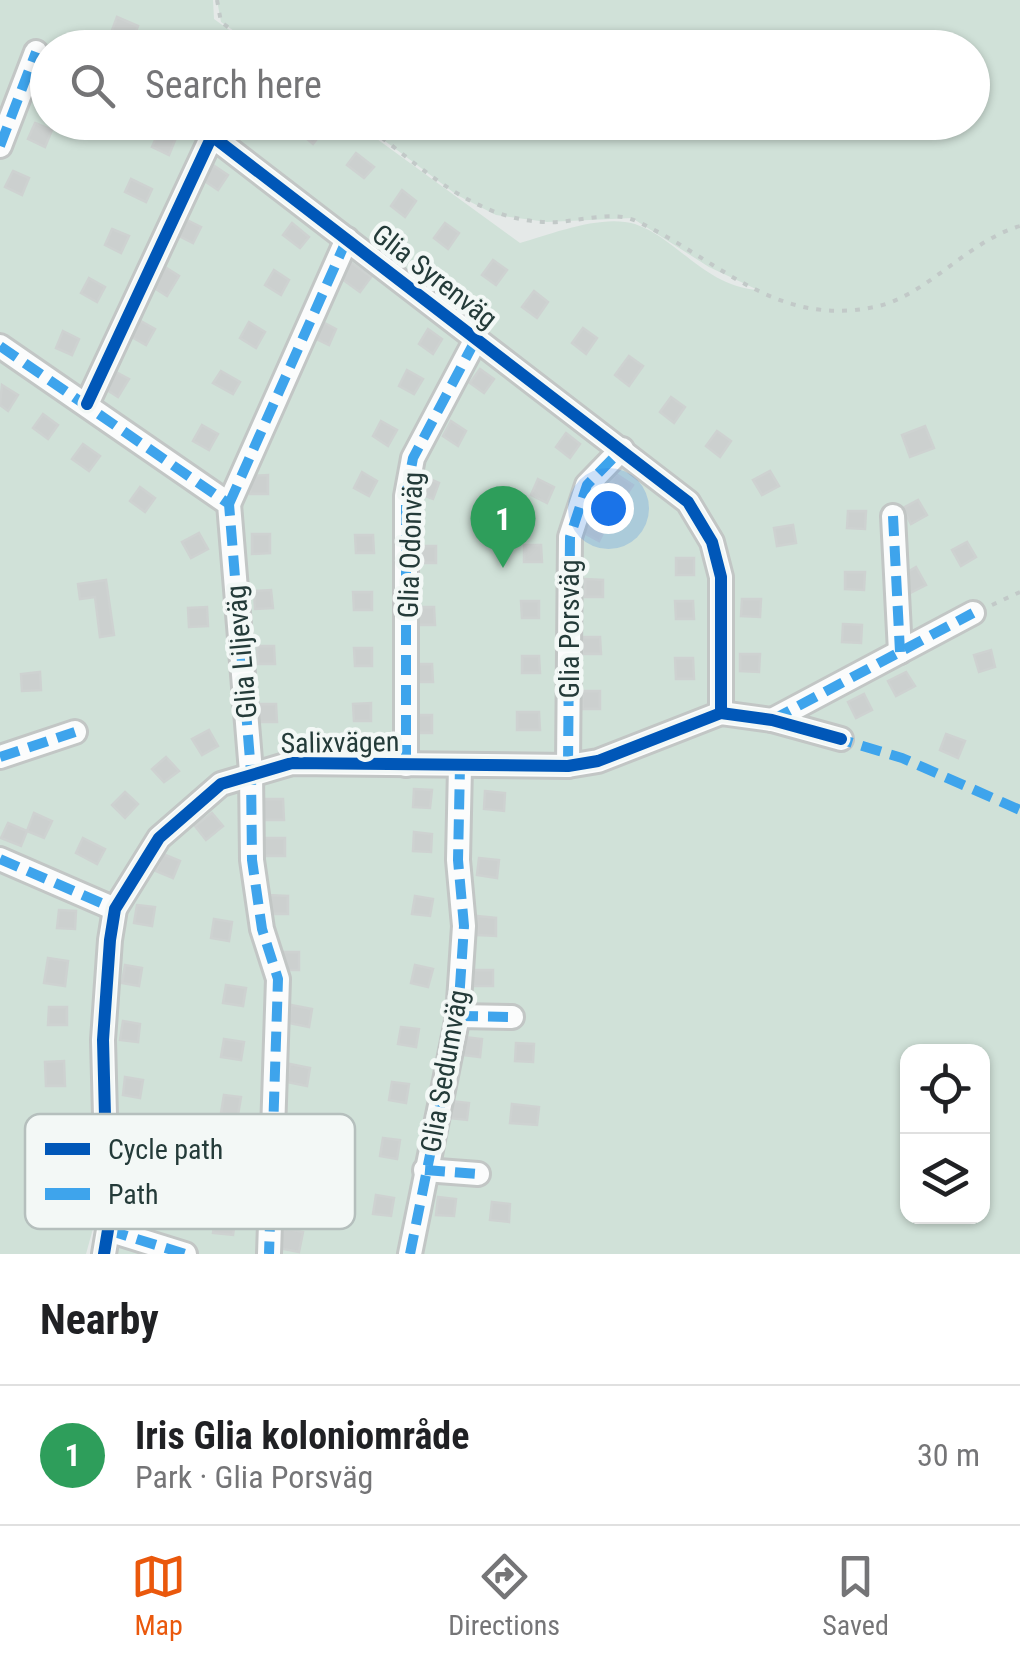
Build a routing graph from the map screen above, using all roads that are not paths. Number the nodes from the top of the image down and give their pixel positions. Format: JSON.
{"nodes":[{"id":1,"x":30,"y":68,"type":"edge"},
{"id":2,"x":210,"y":140,"type":"edge"},
{"id":3,"x":217,"y":140,"type":"edge"},
{"id":4,"x":0,"y":146,"type":"edge"},
{"id":5,"x":347,"y":239,"type":"junction"},
{"id":6,"x":476,"y":340,"type":"junction"},
{"id":7,"x":0,"y":346,"type":"edge"},
{"id":8,"x":86,"y":404,"type":"junction"},
{"id":9,"x":622,"y":449,"type":"junction"},
{"id":10,"x":229,"y":504,"type":"junction"},
{"id":11,"x":893,"y":516,"type":"dead end"},
{"id":12,"x":973,"y":613,"type":"road end"},
{"id":13,"x":900,"y":652,"type":"junction"},
{"id":14,"x":721,"y":713,"type":"junction"},
{"id":15,"x":772,"y":720,"type":"junction"},
{"id":16,"x":75,"y":732,"type":"dead end"},
{"id":17,"x":842,"y":739,"type":"dead end"},
{"id":18,"x":0,"y":758,"type":"edge"},
{"id":19,"x":406,"y":766,"type":"junction"},
{"id":20,"x":460,"y":766,"type":"junction"},
{"id":21,"x":568,"y":766,"type":"junction"},
{"id":22,"x":251,"y":772,"type":"junction"},
{"id":23,"x":0,"y":859,"type":"edge"},
{"id":24,"x":115,"y":909,"type":"junction"},
{"id":25,"x":458,"y":1016,"type":"junction"},
{"id":26,"x":512,"y":1018,"type":"dead end"},
{"id":27,"x":105,"y":1114,"type":"edge"},
{"id":28,"x":274,"y":1114,"type":"edge"},
{"id":29,"x":425,"y":1170,"type":"junction"},
{"id":30,"x":478,"y":1174,"type":"dead end"},
{"id":31,"x":270,"y":1229,"type":"edge"},
{"id":32,"x":108,"y":1230,"type":"joint"},
{"id":33,"x":104,"y":1254,"type":"edge"},
{"id":34,"x":185,"y":1254,"type":"edge"},
{"id":35,"x":269,"y":1254,"type":"edge"},
{"id":36,"x":410,"y":1254,"type":"edge"}],
"edges":[{"from":1,"to":4,"type":"street"},
{"from":2,"to":8,"type":"street","name":"Glia Syrenväg"},
{"from":3,"to":5,"type":"street","name":"Glia Syrenväg"},
{"from":5,"to":6,"type":"street","name":"Glia Syrenväg"},
{"from":5,"to":10,"type":"street"},
{"from":6,"to":9,"type":"street","name":"Glia Syrenväg"},
{"from":6,"to":19,"type":"street","name":"Glia Odonväg"},
{"from":7,"to":8,"type":"street"},
{"from":8,"to":10,"type":"street"},
{"from":9,"to":14,"type":"street","name":"Glia Syrenväg"},
{"from":9,"to":21,"type":"street","name":"Glia Porsväg"},
{"from":10,"to":22,"type":"street","name":"Glia Liljeväg"},
{"from":11,"to":13,"type":"street"},
{"from":12,"to":13,"type":"street"},
{"from":13,"to":15,"type":"street"},
{"from":14,"to":15,"type":"street","name":"Salixvägen"},
{"from":14,"to":21,"type":"street","name":"Salixvägen"},
{"from":15,"to":17,"type":"street","name":"Salixvägen"},
{"from":16,"to":18,"type":"street"},
{"from":19,"to":20,"type":"street","name":"Salixvägen"},
{"from":19,"to":22,"type":"street","name":"Salixvägen"},
{"from":20,"to":21,"type":"street","name":"Salixvägen"},
{"from":20,"to":25,"type":"street","name":"Glia Sedumväg"},
{"from":22,"to":24,"type":"street","name":"Salixvägen"},
{"from":22,"to":28,"type":"street","name":"Glia Liljeväg"},
{"from":23,"to":24,"type":"street"},
{"from":24,"to":27,"type":"street","name":"Salixvägen"},
{"from":25,"to":26,"type":"street"},
{"from":25,"to":29,"type":"street","name":"Glia Sedumväg"},
{"from":29,"to":30,"type":"street"},
{"from":29,"to":36,"type":"street","name":"Glia Sedumväg"},
{"from":31,"to":35,"type":"street","name":"Glia Liljeväg"},
{"from":32,"to":33,"type":"street","name":"Salixvägen"},
{"from":32,"to":34,"type":"street"}]}
